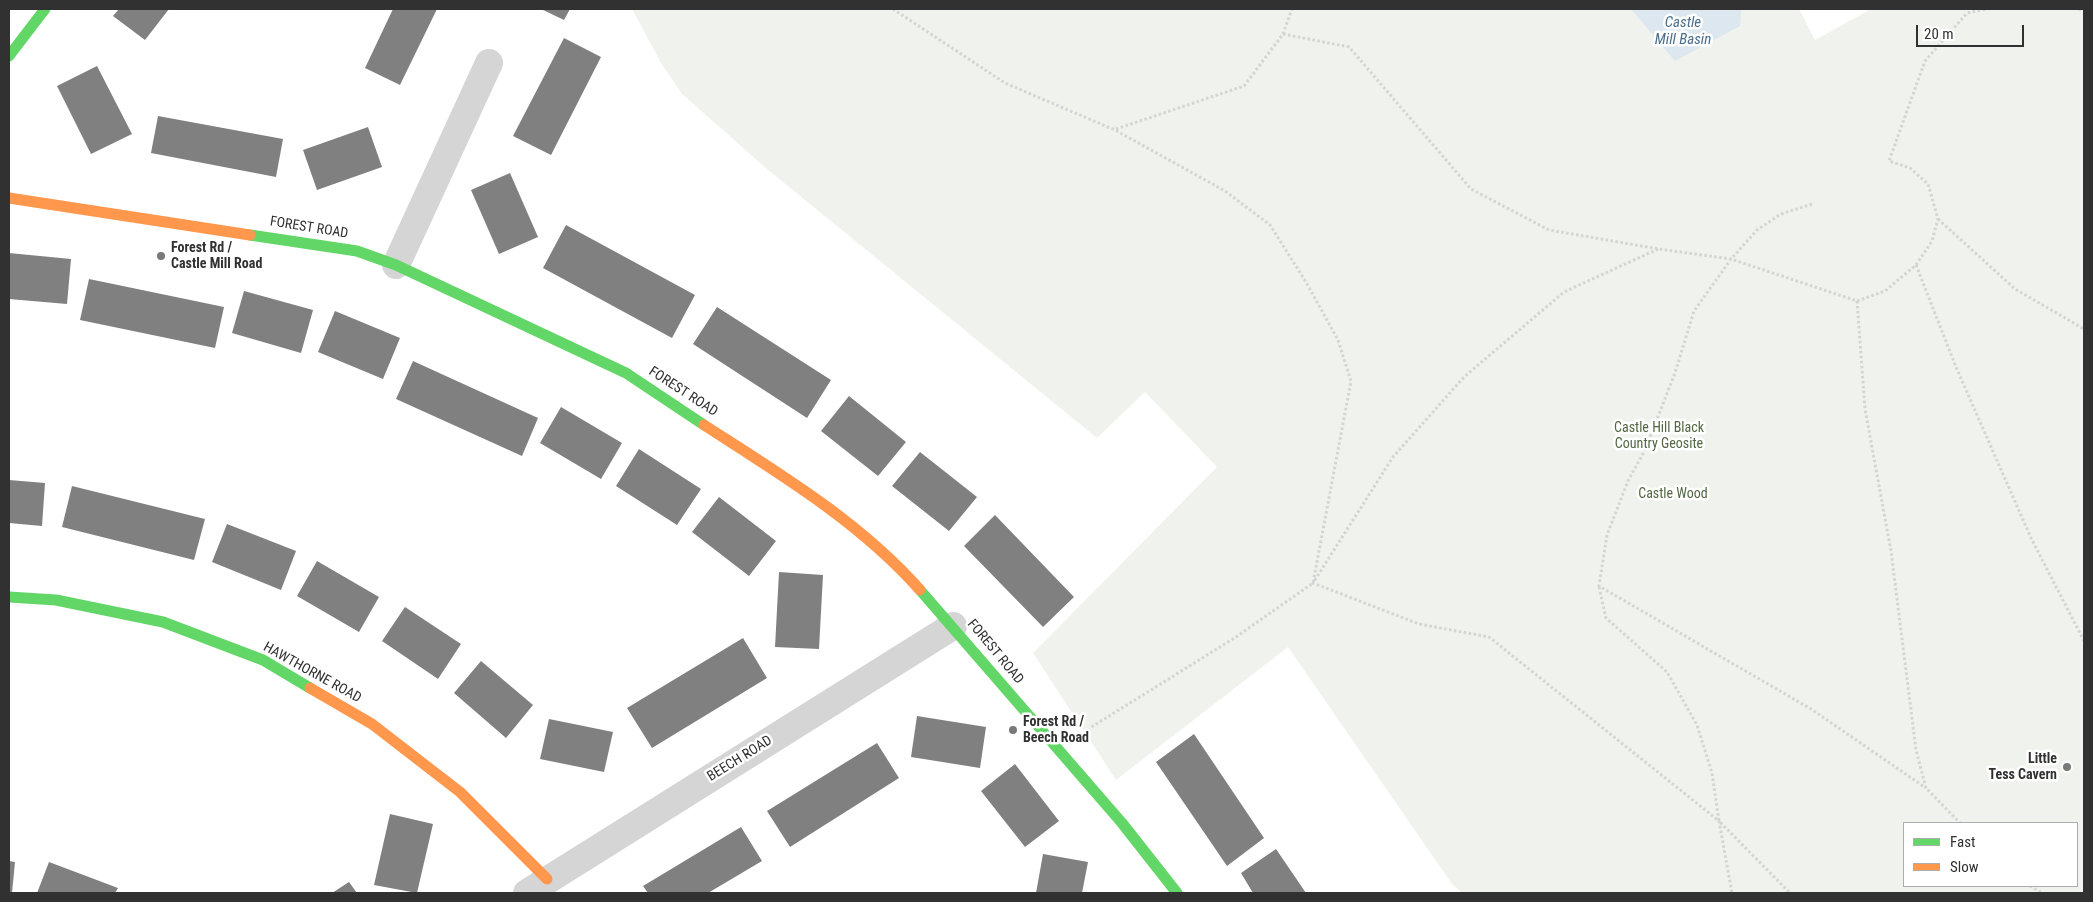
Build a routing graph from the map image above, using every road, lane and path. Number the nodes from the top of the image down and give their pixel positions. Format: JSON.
{"nodes":[{"id":1,"x":45,"y":9,"type":"edge"},
{"id":2,"x":893,"y":9,"type":"edge"},
{"id":3,"x":1292,"y":9,"type":"edge"},
{"id":4,"x":1973,"y":9,"type":"edge"},
{"id":5,"x":1986,"y":9,"type":"edge"},
{"id":6,"x":2079,"y":9,"type":"edge"},
{"id":7,"x":2084,"y":10,"type":"edge"},
{"id":8,"x":1967,"y":14,"type":"junction"},
{"id":9,"x":1283,"y":34,"type":"junction"},
{"id":10,"x":9,"y":56,"type":"edge"},
{"id":11,"x":489,"y":63,"type":"dead end"},
{"id":12,"x":1115,"y":130,"type":"junction"},
{"id":13,"x":9,"y":198,"type":"edge"},
{"id":14,"x":1812,"y":204,"type":"dead end"},
{"id":15,"x":1938,"y":219,"type":"junction"},
{"id":16,"x":1659,"y":249,"type":"junction"},
{"id":17,"x":1731,"y":258,"type":"junction"},
{"id":18,"x":396,"y":265,"type":"junction"},
{"id":19,"x":1916,"y":265,"type":"junction"},
{"id":20,"x":1857,"y":301,"type":"junction"},
{"id":21,"x":2084,"y":329,"type":"edge"},
{"id":22,"x":1313,"y":583,"type":"junction"},
{"id":23,"x":1599,"y":586,"type":"junction"},
{"id":24,"x":9,"y":597,"type":"edge"},
{"id":25,"x":953,"y":626,"type":"junction"},
{"id":26,"x":2084,"y":641,"type":"edge"},
{"id":27,"x":1063,"y":754,"type":"junction"},
{"id":28,"x":1926,"y":788,"type":"junction"},
{"id":29,"x":1719,"y":821,"type":"junction"},
{"id":30,"x":1959,"y":822,"type":"edge"},
{"id":31,"x":537,"y":886,"type":"edge"},
{"id":32,"x":1177,"y":893,"type":"edge"},
{"id":33,"x":1732,"y":893,"type":"edge"},
{"id":34,"x":1790,"y":893,"type":"edge"}],
"edges":[{"from":1,"to":10,"type":"street"},
{"from":2,"to":12,"type":"path"},
{"from":3,"to":9,"type":"path"},
{"from":4,"to":8,"type":"path"},
{"from":5,"to":8,"type":"path"},
{"from":6,"to":7,"type":"path"},
{"from":8,"to":15,"type":"path"},
{"from":9,"to":12,"type":"path"},
{"from":9,"to":16,"type":"path"},
{"from":11,"to":18,"type":"street"},
{"from":12,"to":22,"type":"path"},
{"from":13,"to":18,"type":"street","name":"FOREST ROAD"},
{"from":14,"to":17,"type":"path"},
{"from":15,"to":19,"type":"path"},
{"from":15,"to":21,"type":"path"},
{"from":16,"to":17,"type":"path"},
{"from":16,"to":22,"type":"path"},
{"from":17,"to":20,"type":"path"},
{"from":17,"to":23,"type":"path"},
{"from":18,"to":25,"type":"street","name":"FOREST ROAD"},
{"from":19,"to":20,"type":"path"},
{"from":19,"to":26,"type":"path"},
{"from":20,"to":28,"type":"path"},
{"from":22,"to":27,"type":"path"},
{"from":22,"to":29,"type":"path"},
{"from":23,"to":28,"type":"path"},
{"from":23,"to":29,"type":"path"},
{"from":24,"to":31,"type":"street","name":"HAWTHORNE ROAD"},
{"from":25,"to":27,"type":"street","name":"FOREST ROAD"},
{"from":25,"to":31,"type":"street","name":"BEECH ROAD"},
{"from":27,"to":32,"type":"street","name":"FOREST ROAD"},
{"from":28,"to":30,"type":"path"},
{"from":29,"to":33,"type":"path"},
{"from":29,"to":34,"type":"path"}]}
